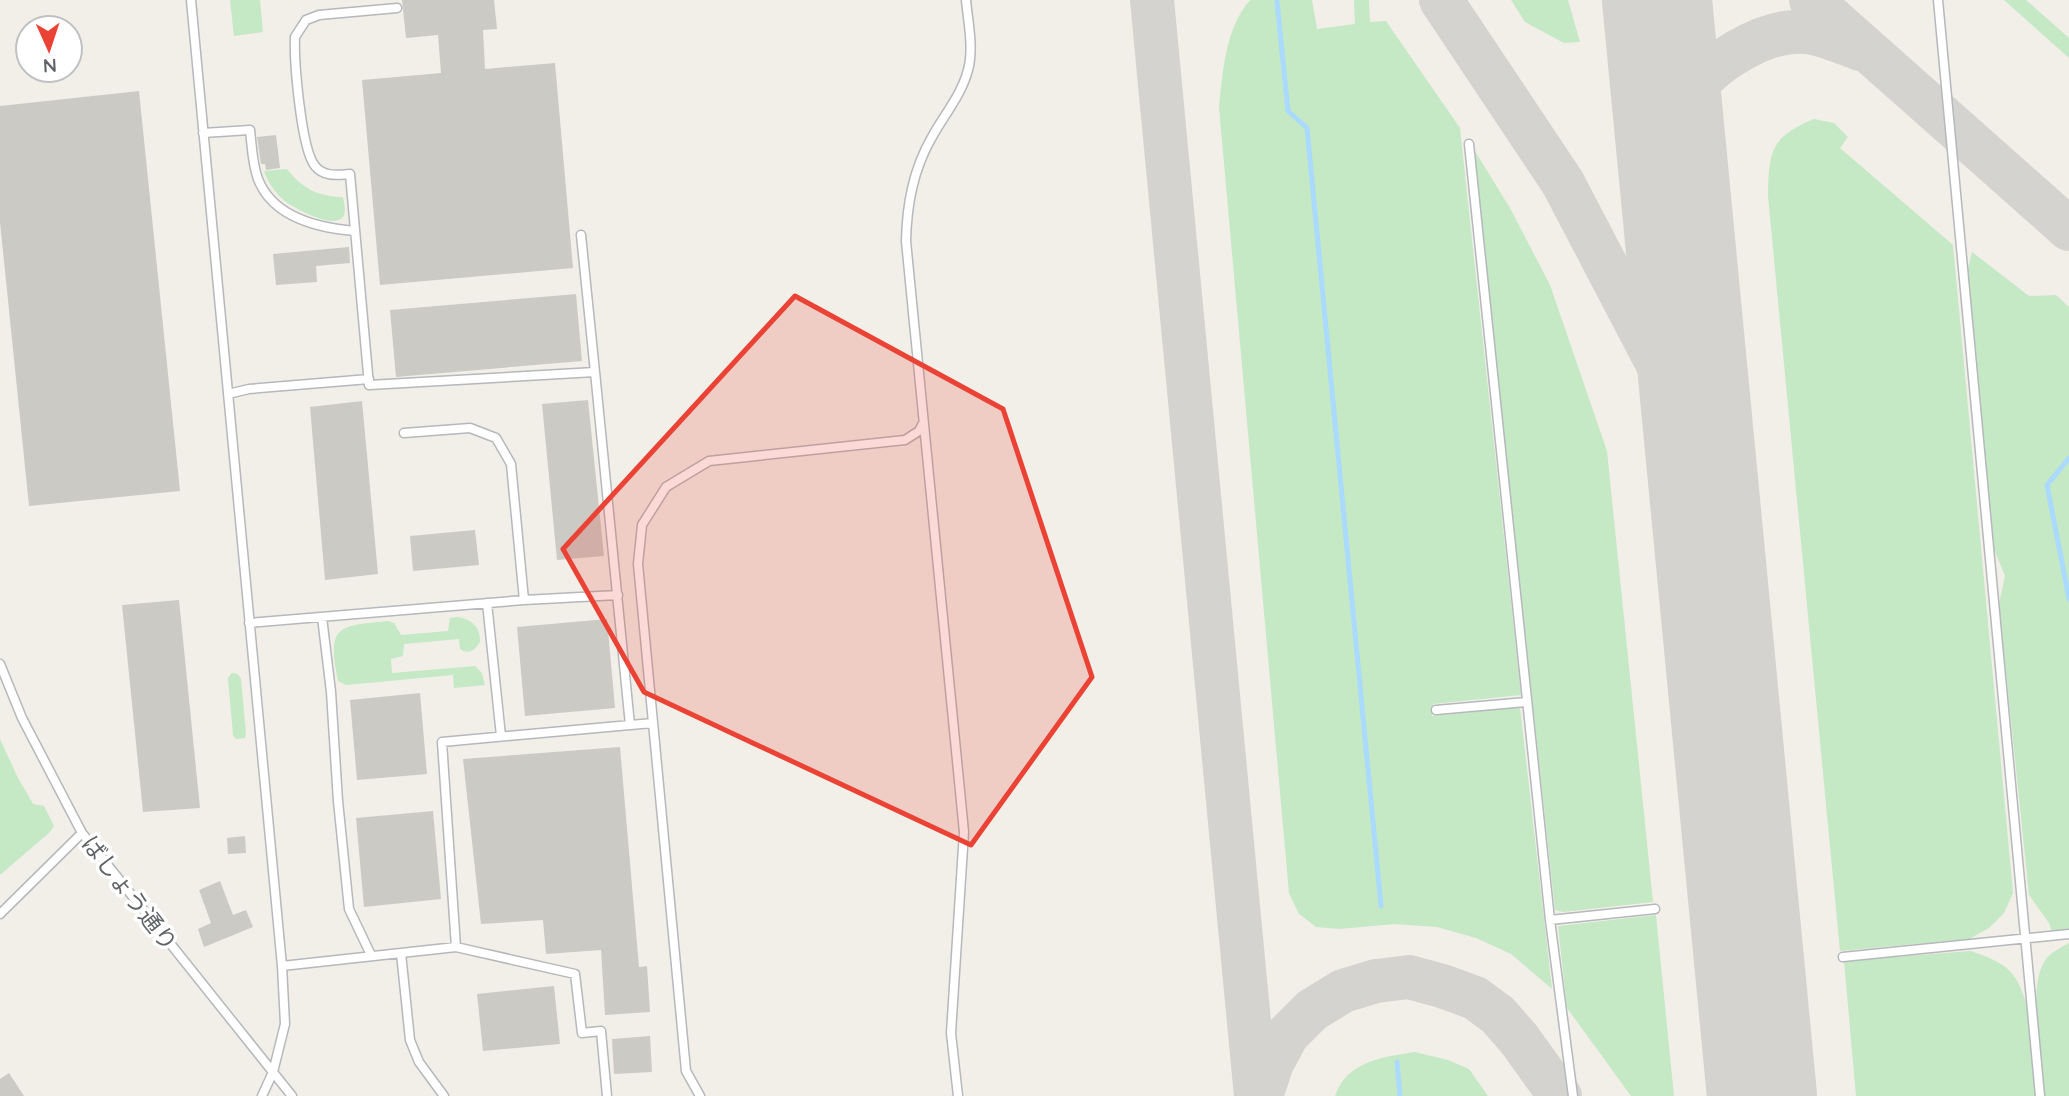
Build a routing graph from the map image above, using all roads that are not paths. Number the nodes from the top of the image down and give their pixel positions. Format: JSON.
{"nodes":[{"id":1,"x":191,"y":0,"type":"edge"},
{"id":2,"x":966,"y":0,"type":"edge"},
{"id":3,"x":1938,"y":0,"type":"edge"},
{"id":4,"x":397,"y":8,"type":"dead end"},
{"id":5,"x":203,"y":133,"type":"junction"},
{"id":6,"x":1469,"y":144,"type":"dead end"},
{"id":7,"x":355,"y":231,"type":"junction"},
{"id":8,"x":580,"y":234,"type":"dead end"},
{"id":9,"x":595,"y":372,"type":"junction"},
{"id":10,"x":369,"y":379,"type":"junction"},
{"id":11,"x":228,"y":394,"type":"junction"},
{"id":12,"x":923,"y":421,"type":"junction"},
{"id":13,"x":404,"y":433,"type":"dead end"},
{"id":14,"x":618,"y":595,"type":"junction"},
{"id":15,"x":524,"y":600,"type":"junction"},
{"id":16,"x":487,"y":603,"type":"junction"},
{"id":17,"x":322,"y":617,"type":"junction"},
{"id":18,"x":249,"y":624,"type":"junction"},
{"id":19,"x":0,"y":667,"type":"edge"},
{"id":20,"x":1526,"y":702,"type":"junction"},
{"id":21,"x":1436,"y":710,"type":"dead end"},
{"id":22,"x":653,"y":723,"type":"junction"},
{"id":23,"x":630,"y":725,"type":"junction"},
{"id":24,"x":500,"y":736,"type":"junction"},
{"id":25,"x":82,"y":833,"type":"junction"},
{"id":26,"x":1655,"y":909,"type":"dead end"},
{"id":27,"x":0,"y":914,"type":"edge"},
{"id":28,"x":1550,"y":920,"type":"junction"},
{"id":29,"x":2069,"y":934,"type":"edge"},
{"id":30,"x":2024,"y":939,"type":"junction"},
{"id":31,"x":456,"y":947,"type":"junction"},
{"id":32,"x":401,"y":953,"type":"junction"},
{"id":33,"x":371,"y":956,"type":"junction"},
{"id":34,"x":1843,"y":957,"type":"dead end"},
{"id":35,"x":282,"y":966,"type":"junction"},
{"id":36,"x":273,"y":1072,"type":"junction"},
{"id":37,"x":262,"y":1096,"type":"edge"},
{"id":38,"x":292,"y":1096,"type":"edge"},
{"id":39,"x":444,"y":1096,"type":"edge"},
{"id":40,"x":607,"y":1096,"type":"edge"},
{"id":41,"x":700,"y":1096,"type":"edge"},
{"id":42,"x":958,"y":1096,"type":"edge"},
{"id":43,"x":1573,"y":1096,"type":"edge"},
{"id":44,"x":2040,"y":1096,"type":"edge"}],
"edges":[{"from":1,"to":5,"type":"lane"},
{"from":2,"to":12,"type":"lane"},
{"from":3,"to":30,"type":"lane"},
{"from":4,"to":7,"type":"lane"},
{"from":5,"to":7,"type":"lane"},
{"from":5,"to":11,"type":"lane"},
{"from":6,"to":20,"type":"lane"},
{"from":7,"to":10,"type":"lane"},
{"from":8,"to":9,"type":"lane"},
{"from":9,"to":10,"type":"lane"},
{"from":9,"to":14,"type":"lane"},
{"from":10,"to":11,"type":"lane"},
{"from":11,"to":18,"type":"lane"},
{"from":12,"to":22,"type":"lane"},
{"from":12,"to":42,"type":"lane"},
{"from":13,"to":15,"type":"lane"},
{"from":14,"to":15,"type":"lane"},
{"from":14,"to":23,"type":"lane"},
{"from":15,"to":16,"type":"lane"},
{"from":16,"to":17,"type":"lane"},
{"from":16,"to":24,"type":"lane"},
{"from":17,"to":18,"type":"lane"},
{"from":17,"to":33,"type":"lane"},
{"from":18,"to":35,"type":"lane"},
{"from":19,"to":25,"type":"lane","name":"ばしょう通り"},
{"from":20,"to":21,"type":"lane"},
{"from":20,"to":28,"type":"lane"},
{"from":22,"to":23,"type":"lane"},
{"from":22,"to":41,"type":"lane"},
{"from":23,"to":24,"type":"lane"},
{"from":24,"to":31,"type":"lane"},
{"from":25,"to":27,"type":"lane"},
{"from":25,"to":36,"type":"lane","name":"ばしょう通り"},
{"from":26,"to":28,"type":"lane"},
{"from":28,"to":43,"type":"lane"},
{"from":29,"to":30,"type":"lane"},
{"from":30,"to":34,"type":"lane"},
{"from":30,"to":44,"type":"lane"},
{"from":31,"to":32,"type":"lane"},
{"from":31,"to":40,"type":"lane"},
{"from":32,"to":33,"type":"lane"},
{"from":32,"to":39,"type":"lane"},
{"from":33,"to":35,"type":"lane"},
{"from":35,"to":36,"type":"lane"},
{"from":36,"to":37,"type":"lane"},
{"from":36,"to":38,"type":"lane","name":"ばしょう通り"}]}
